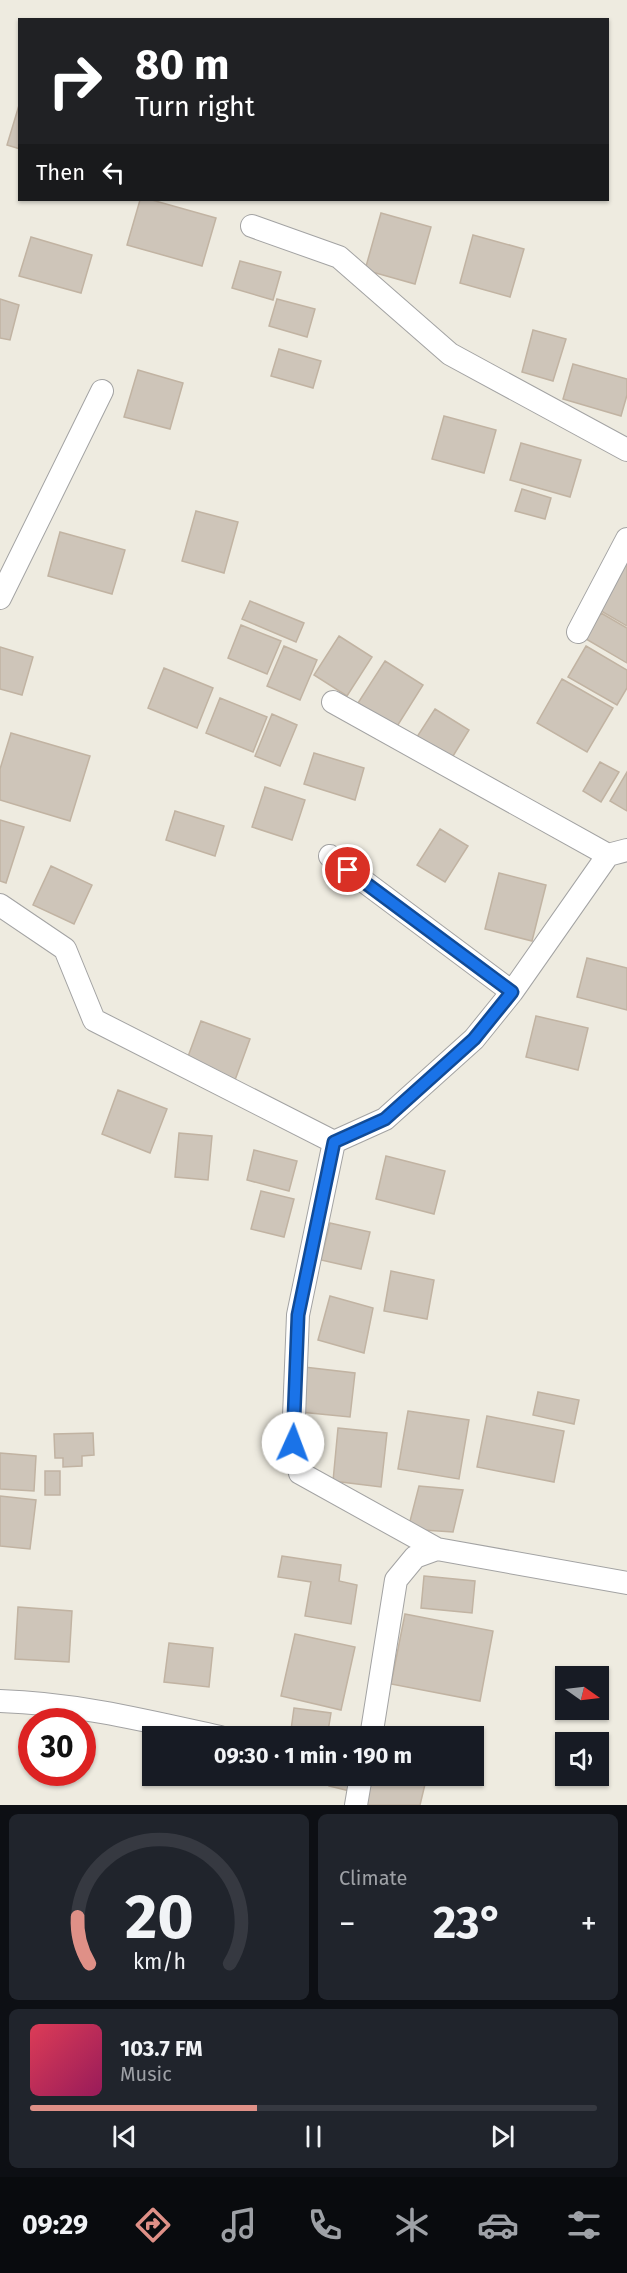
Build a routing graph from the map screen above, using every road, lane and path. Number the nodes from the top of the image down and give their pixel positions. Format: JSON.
{"nodes":[{"id":1,"x":252,"y":226,"type":"dead end"},
{"id":2,"x":102,"y":391,"type":"dead end"},
{"id":3,"x":627,"y":450,"type":"edge"},
{"id":4,"x":627,"y":539,"type":"edge"},
{"id":5,"x":0,"y":598,"type":"edge"},
{"id":6,"x":578,"y":632,"type":"dead end"},
{"id":7,"x":333,"y":702,"type":"dead end"},
{"id":8,"x":617,"y":853,"type":"edge"},
{"id":9,"x":330,"y":856,"type":"dead end"},
{"id":10,"x":0,"y":904,"type":"edge"},
{"id":11,"x":512,"y":992,"type":"junction"},
{"id":12,"x":334,"y":1142,"type":"junction"},
{"id":13,"x":437,"y":1549,"type":"junction"},
{"id":14,"x":627,"y":1583,"type":"edge"},
{"id":15,"x":0,"y":1701,"type":"edge"},
{"id":16,"x":170,"y":1726,"type":"edge"},
{"id":17,"x":373,"y":1726,"type":"edge"},
{"id":18,"x":359,"y":1786,"type":"edge"},
{"id":19,"x":356,"y":1805,"type":"edge"}],
"edges":[{"from":1,"to":3,"type":"street"},
{"from":2,"to":5,"type":"street"},
{"from":4,"to":6,"type":"street"},
{"from":7,"to":8,"type":"street"},
{"from":8,"to":11,"type":"street"},
{"from":9,"to":11,"type":"street"},
{"from":10,"to":12,"type":"street"},
{"from":11,"to":12,"type":"street"},
{"from":12,"to":13,"type":"street"},
{"from":13,"to":14,"type":"street"},
{"from":13,"to":17,"type":"street"},
{"from":15,"to":16,"type":"street"},
{"from":18,"to":19,"type":"street"}]}
